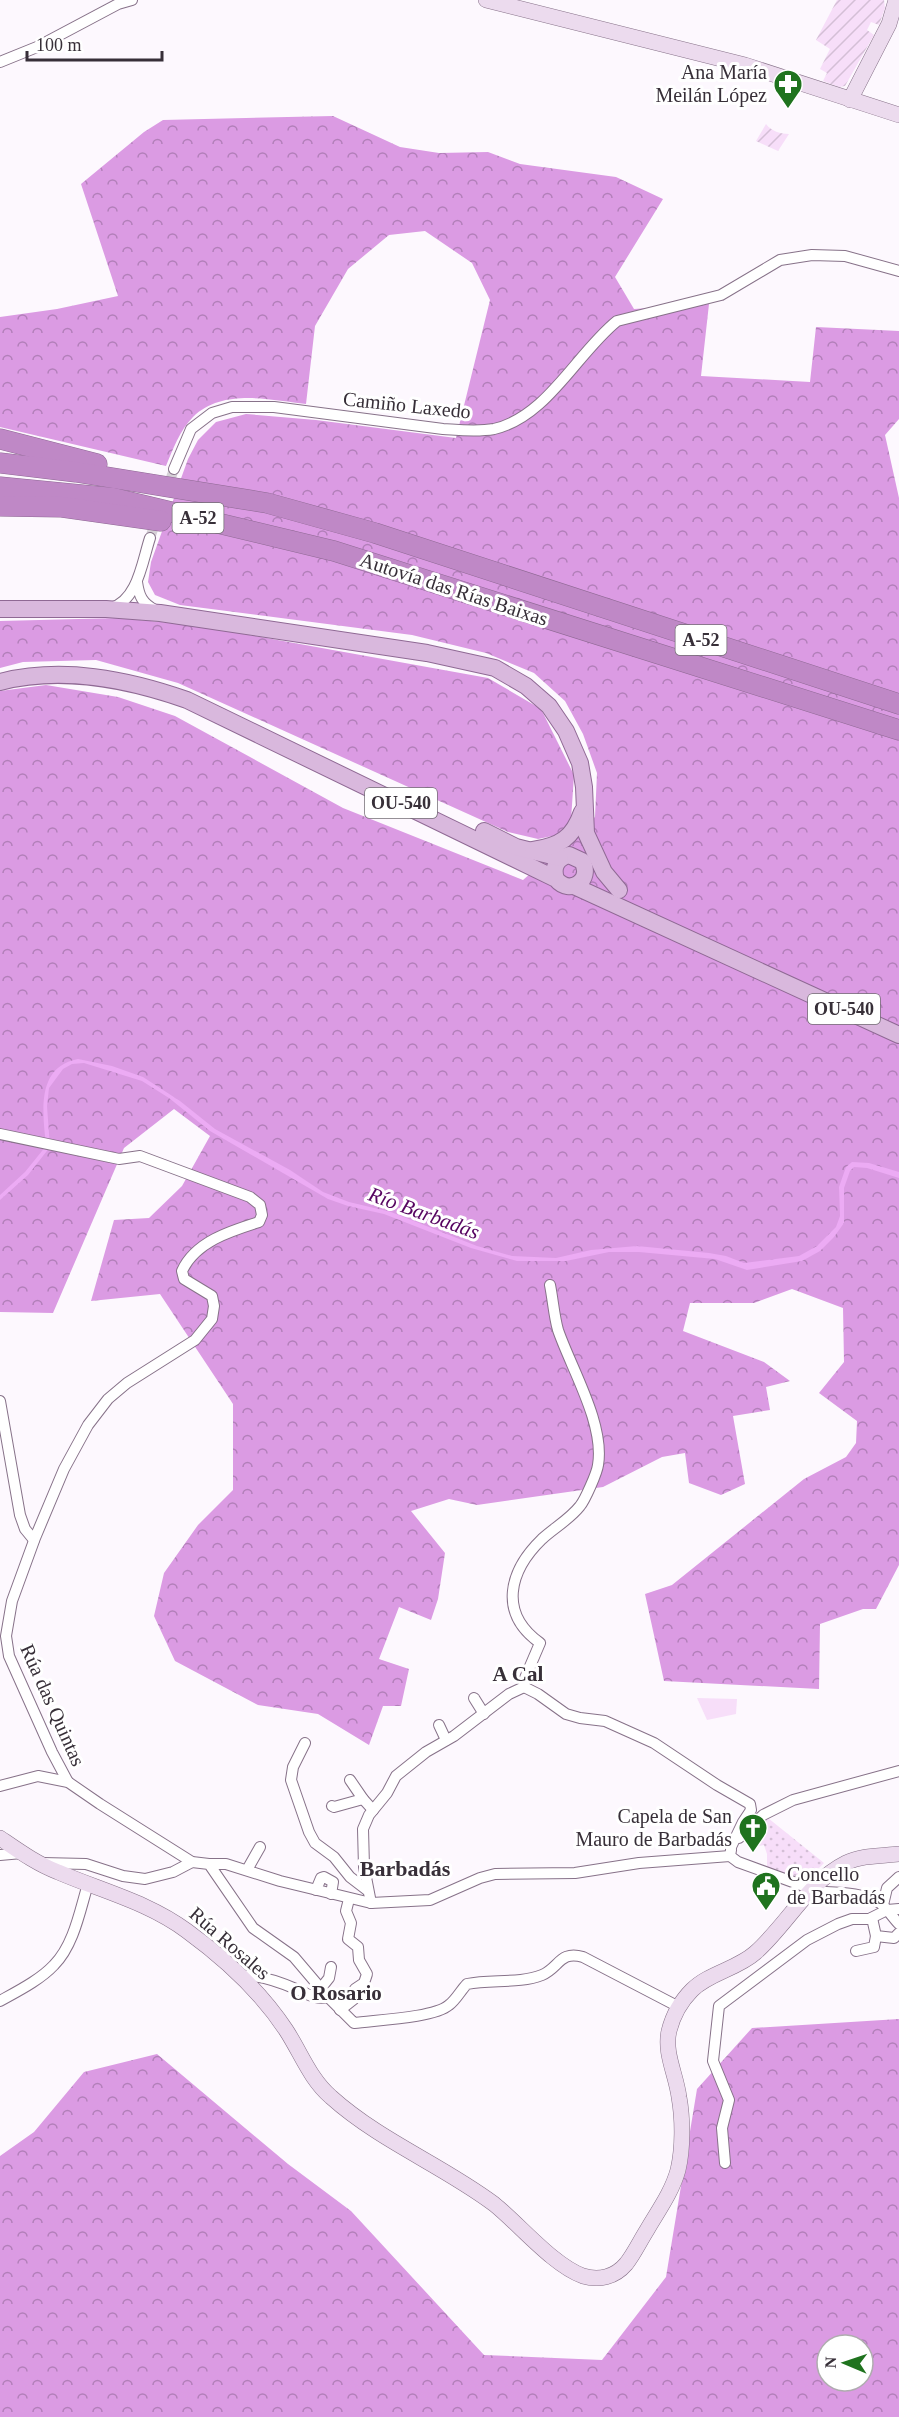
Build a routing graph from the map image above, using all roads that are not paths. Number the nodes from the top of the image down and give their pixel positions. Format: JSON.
{"nodes":[{"id":1,"x":132,"y":0,"type":"edge"},
{"id":2,"x":486,"y":0,"type":"edge"},
{"id":3,"x":896,"y":0,"type":"edge"},
{"id":4,"x":0,"y":62,"type":"edge"},
{"id":5,"x":850,"y":100,"type":"junction"},
{"id":6,"x":899,"y":115,"type":"edge"},
{"id":7,"x":899,"y":271,"type":"edge"},
{"id":8,"x":0,"y":438,"type":"edge"},
{"id":9,"x":0,"y":464,"type":"edge"},
{"id":10,"x":174,"y":469,"type":"tunnel mouth"},
{"id":11,"x":0,"y":487,"type":"edge"},
{"id":12,"x":192,"y":490,"type":"junction"},
{"id":13,"x":0,"y":506,"type":"edge"},
{"id":14,"x":150,"y":538,"type":"tunnel mouth"},
{"id":15,"x":447,"y":586,"type":"junction"},
{"id":16,"x":135,"y":594,"type":"junction"},
{"id":17,"x":0,"y":609,"type":"edge"},
{"id":18,"x":106,"y":609,"type":"junction"},
{"id":19,"x":134,"y":611,"type":"junction"},
{"id":20,"x":160,"y":613,"type":"junction"},
{"id":21,"x":0,"y":682,"type":"edge"},
{"id":22,"x":899,"y":704,"type":"edge"},
{"id":23,"x":247,"y":728,"type":"junction"},
{"id":24,"x":899,"y":730,"type":"edge"},
{"id":25,"x":581,"y":831,"type":"junction"},
{"id":26,"x":531,"y":851,"type":"junction"},
{"id":27,"x":563,"y":857,"type":"junction"},
{"id":28,"x":585,"y":868,"type":"junction"},
{"id":29,"x":556,"y":879,"type":"junction"},
{"id":30,"x":574,"y":886,"type":"junction"},
{"id":31,"x":619,"y":890,"type":"junction"},
{"id":32,"x":788,"y":983,"type":"junction"},
{"id":33,"x":899,"y":1035,"type":"edge"},
{"id":34,"x":0,"y":1134,"type":"edge"},
{"id":35,"x":550,"y":1285,"type":"dead end"},
{"id":36,"x":0,"y":1401,"type":"edge"},
{"id":37,"x":34,"y":1540,"type":"junction"},
{"id":38,"x":3,"y":1645,"type":"edge"},
{"id":39,"x":524,"y":1687,"type":"junction"},
{"id":40,"x":474,"y":1698,"type":"dead end"},
{"id":41,"x":484,"y":1714,"type":"junction"},
{"id":42,"x":439,"y":1725,"type":"dead end"},
{"id":43,"x":446,"y":1740,"type":"junction"},
{"id":44,"x":305,"y":1743,"type":"dead end"},
{"id":45,"x":899,"y":1771,"type":"edge"},
{"id":46,"x":350,"y":1780,"type":"dead end"},
{"id":47,"x":68,"y":1782,"type":"junction"},
{"id":48,"x":0,"y":1786,"type":"edge"},
{"id":49,"x":363,"y":1799,"type":"junction"},
{"id":50,"x":332,"y":1806,"type":"dead end"},
{"id":51,"x":373,"y":1810,"type":"junction"},
{"id":52,"x":0,"y":1838,"type":"edge"},
{"id":53,"x":260,"y":1847,"type":"dead end"},
{"id":54,"x":730,"y":1852,"type":"junction"},
{"id":55,"x":22,"y":1853,"type":"junction"},
{"id":56,"x":899,"y":1854,"type":"edge"},
{"id":57,"x":0,"y":1855,"type":"edge"},
{"id":58,"x":192,"y":1862,"type":"junction"},
{"id":59,"x":39,"y":1863,"type":"junction"},
{"id":60,"x":209,"y":1864,"type":"junction"},
{"id":61,"x":247,"y":1870,"type":"junction"},
{"id":62,"x":899,"y":1877,"type":"edge"},
{"id":63,"x":88,"y":1884,"type":"junction"},
{"id":64,"x":367,"y":1890,"type":"junction"},
{"id":65,"x":811,"y":1890,"type":"junction"},
{"id":66,"x":349,"y":1899,"type":"junction"},
{"id":67,"x":371,"y":1903,"type":"junction"},
{"id":68,"x":885,"y":1908,"type":"junction"},
{"id":69,"x":899,"y":1909,"type":"edge"},
{"id":70,"x":872,"y":1918,"type":"junction"},
{"id":71,"x":899,"y":1924,"type":"edge"},
{"id":72,"x":899,"y":1933,"type":"edge"},
{"id":73,"x":876,"y":1936,"type":"junction"},
{"id":74,"x":856,"y":1951,"type":"dead end"},
{"id":75,"x":331,"y":1967,"type":"dead end"},
{"id":76,"x":239,"y":1976,"type":"junction"},
{"id":77,"x":325,"y":1993,"type":"junction"},
{"id":78,"x":0,"y":2001,"type":"edge"},
{"id":79,"x":679,"y":2007,"type":"junction"},
{"id":80,"x":340,"y":2010,"type":"junction"},
{"id":81,"x":725,"y":2163,"type":"dead end"}],
"edges":[{"from":1,"to":4,"type":"street"},
{"from":2,"to":5,"type":"street"},
{"from":3,"to":5,"type":"street"},
{"from":5,"to":6,"type":"street"},
{"from":7,"to":10,"type":"street","name":"Camiño Laxedo"},
{"from":8,"to":12,"type":"highway"},
{"from":9,"to":12,"type":"highway","name":"Autovía das Rías Baixas","number":"A-52"},
{"from":11,"to":15,"type":"highway","name":"Autovía das Rías Baixas","number":"A-52"},
{"from":12,"to":22,"type":"highway","name":"Autovía das Rías Baixas","number":"A-52"},
{"from":13,"to":15,"type":"highway"},
{"from":14,"to":16,"type":"street"},
{"from":15,"to":24,"type":"highway","name":"Autovía das Rías Baixas","number":"A-52"},
{"from":16,"to":18,"type":"street"},
{"from":16,"to":19,"type":"street"},
{"from":16,"to":20,"type":"street"},
{"from":17,"to":18,"type":"main road"},
{"from":18,"to":19,"type":"main road"},
{"from":19,"to":20,"type":"main road"},
{"from":20,"to":25,"type":"main road"},
{"from":21,"to":23,"type":"main road","number":"OU-540"},
{"from":23,"to":26,"type":"main road"},
{"from":23,"to":29,"type":"main road","number":"OU-540"},
{"from":25,"to":26,"type":"main road"},
{"from":25,"to":27,"type":"main road"},
{"from":25,"to":28,"type":"main road"},
{"from":25,"to":31,"type":"main road"},
{"from":26,"to":27,"type":"main road"},
{"from":27,"to":28,"type":"main road"},
{"from":27,"to":29,"type":"main road"},
{"from":28,"to":30,"type":"main road"},
{"from":28,"to":31,"type":"main road"},
{"from":29,"to":30,"type":"main road"},
{"from":30,"to":32,"type":"main road","number":"OU-540"},
{"from":31,"to":32,"type":"main road"},
{"from":32,"to":33,"type":"main road","number":"OU-540"},
{"from":34,"to":37,"type":"street","name":"Rúa das Quintas"},
{"from":35,"to":39,"type":"street"},
{"from":36,"to":37,"type":"street"},
{"from":37,"to":38,"type":"street","name":"Rúa das Quintas"},
{"from":38,"to":47,"type":"street","name":"Rúa das Quintas"},
{"from":39,"to":41,"type":"street"},
{"from":39,"to":54,"type":"street"},
{"from":40,"to":41,"type":"street"},
{"from":41,"to":43,"type":"street"},
{"from":42,"to":43,"type":"street"},
{"from":43,"to":51,"type":"street"},
{"from":44,"to":64,"type":"street"},
{"from":45,"to":54,"type":"street"},
{"from":46,"to":49,"type":"street"},
{"from":47,"to":48,"type":"street"},
{"from":47,"to":58,"type":"street"},
{"from":49,"to":50,"type":"street"},
{"from":49,"to":51,"type":"street"},
{"from":51,"to":64,"type":"street"},
{"from":52,"to":55,"type":"street","name":"Rúa Rosales"},
{"from":53,"to":61,"type":"street"},
{"from":54,"to":65,"type":"street"},
{"from":54,"to":67,"type":"street"},
{"from":55,"to":57,"type":"street"},
{"from":55,"to":59,"type":"street","name":"Rúa Rosales"},
{"from":56,"to":65,"type":"street","name":"Rúa Rosales"},
{"from":58,"to":59,"type":"street"},
{"from":58,"to":60,"type":"street"},
{"from":59,"to":63,"type":"street","name":"Rúa Rosales"},
{"from":60,"to":61,"type":"street"},
{"from":60,"to":77,"type":"street"},
{"from":61,"to":66,"type":"street"},
{"from":62,"to":68,"type":"street"},
{"from":63,"to":76,"type":"street","name":"Rúa Rosales"},
{"from":63,"to":78,"type":"street"},
{"from":64,"to":67,"type":"street"},
{"from":65,"to":68,"type":"street"},
{"from":65,"to":79,"type":"street","name":"Rúa Rosales"},
{"from":66,"to":67,"type":"street"},
{"from":66,"to":80,"type":"street"},
{"from":68,"to":69,"type":"street"},
{"from":68,"to":70,"type":"street"},
{"from":68,"to":71,"type":"street"},
{"from":70,"to":73,"type":"street"},
{"from":70,"to":81,"type":"street"},
{"from":72,"to":73,"type":"street"},
{"from":73,"to":74,"type":"street"},
{"from":75,"to":77,"type":"street"},
{"from":76,"to":77,"type":"street"},
{"from":76,"to":79,"type":"street","name":"Rúa Rosales"},
{"from":77,"to":80,"type":"street"},
{"from":79,"to":80,"type":"street"}]}
